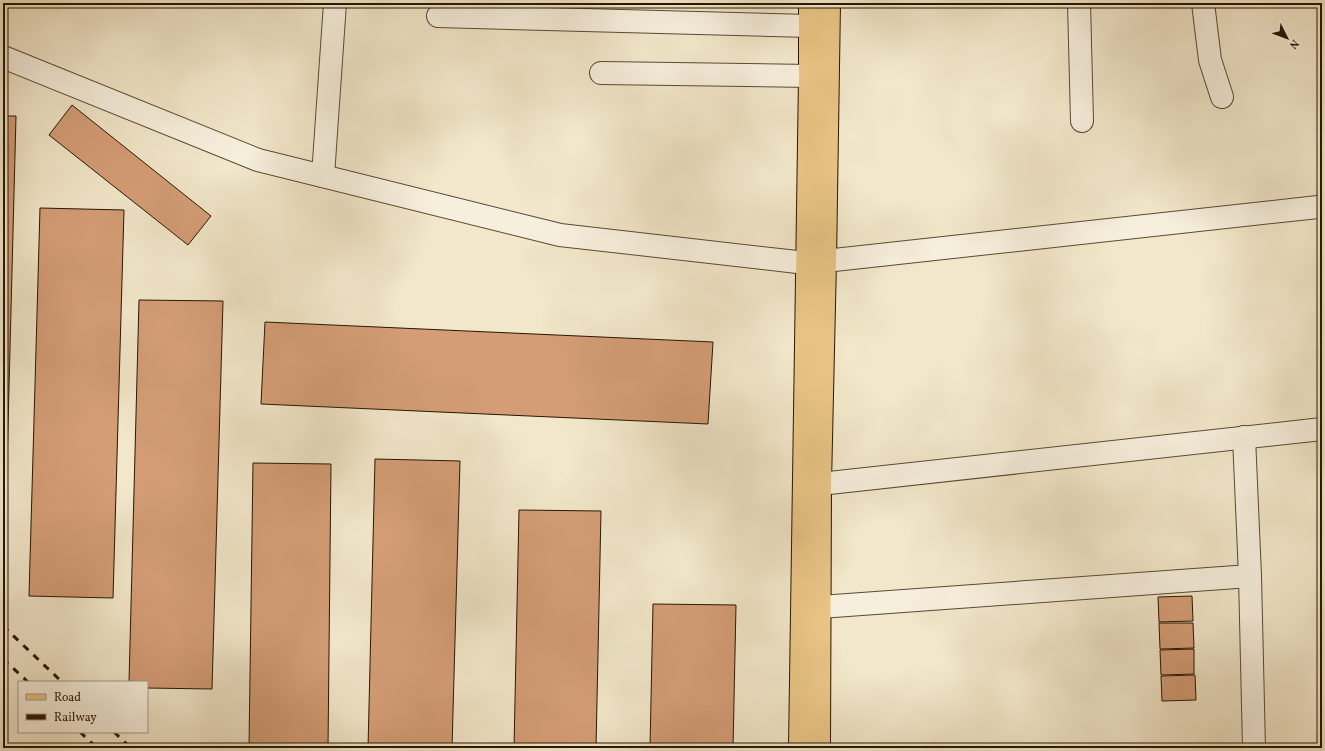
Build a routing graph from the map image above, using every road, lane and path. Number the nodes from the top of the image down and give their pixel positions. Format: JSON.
{"nodes":[{"id":1,"x":335,"y":3,"type":"edge"},
{"id":2,"x":810,"y":3,"type":"edge"},
{"id":3,"x":829,"y":3,"type":"edge"},
{"id":4,"x":1079,"y":3,"type":"edge"},
{"id":5,"x":1203,"y":3,"type":"edge"},
{"id":6,"x":438,"y":16,"type":"dead end"},
{"id":7,"x":810,"y":26,"type":"junction"},
{"id":8,"x":3,"y":57,"type":"edge"},
{"id":9,"x":601,"y":73,"type":"dead end"},
{"id":10,"x":810,"y":76,"type":"junction"},
{"id":11,"x":1222,"y":97,"type":"dead end"},
{"id":12,"x":1082,"y":121,"type":"dead end"},
{"id":13,"x":323,"y":176,"type":"junction"},
{"id":14,"x":1318,"y":207,"type":"dead end"},
{"id":15,"x":816,"y":262,"type":"junction"},
{"id":16,"x":1322,"y":429,"type":"edge"},
{"id":17,"x":1244,"y":437,"type":"junction"},
{"id":18,"x":820,"y":484,"type":"junction"},
{"id":19,"x":1250,"y":576,"type":"junction"},
{"id":20,"x":820,"y":607,"type":"junction"},
{"id":21,"x":800,"y":748,"type":"edge"},
{"id":22,"x":819,"y":748,"type":"edge"},
{"id":23,"x":1254,"y":748,"type":"edge"}],
"edges":[{"from":1,"to":13,"type":"street"},
{"from":2,"to":7,"type":"main road"},
{"from":3,"to":15,"type":"main road"},
{"from":4,"to":12,"type":"street"},
{"from":5,"to":11,"type":"street"},
{"from":6,"to":7,"type":"street"},
{"from":7,"to":10,"type":"main road"},
{"from":8,"to":13,"type":"street"},
{"from":9,"to":10,"type":"street"},
{"from":10,"to":15,"type":"main road"},
{"from":13,"to":15,"type":"street"},
{"from":14,"to":15,"type":"street"},
{"from":15,"to":18,"type":"main road"},
{"from":15,"to":21,"type":"main road"},
{"from":16,"to":17,"type":"street"},
{"from":17,"to":18,"type":"street"},
{"from":17,"to":19,"type":"street"},
{"from":18,"to":20,"type":"main road"},
{"from":19,"to":20,"type":"street"},
{"from":19,"to":23,"type":"street"},
{"from":20,"to":22,"type":"main road"}]}
